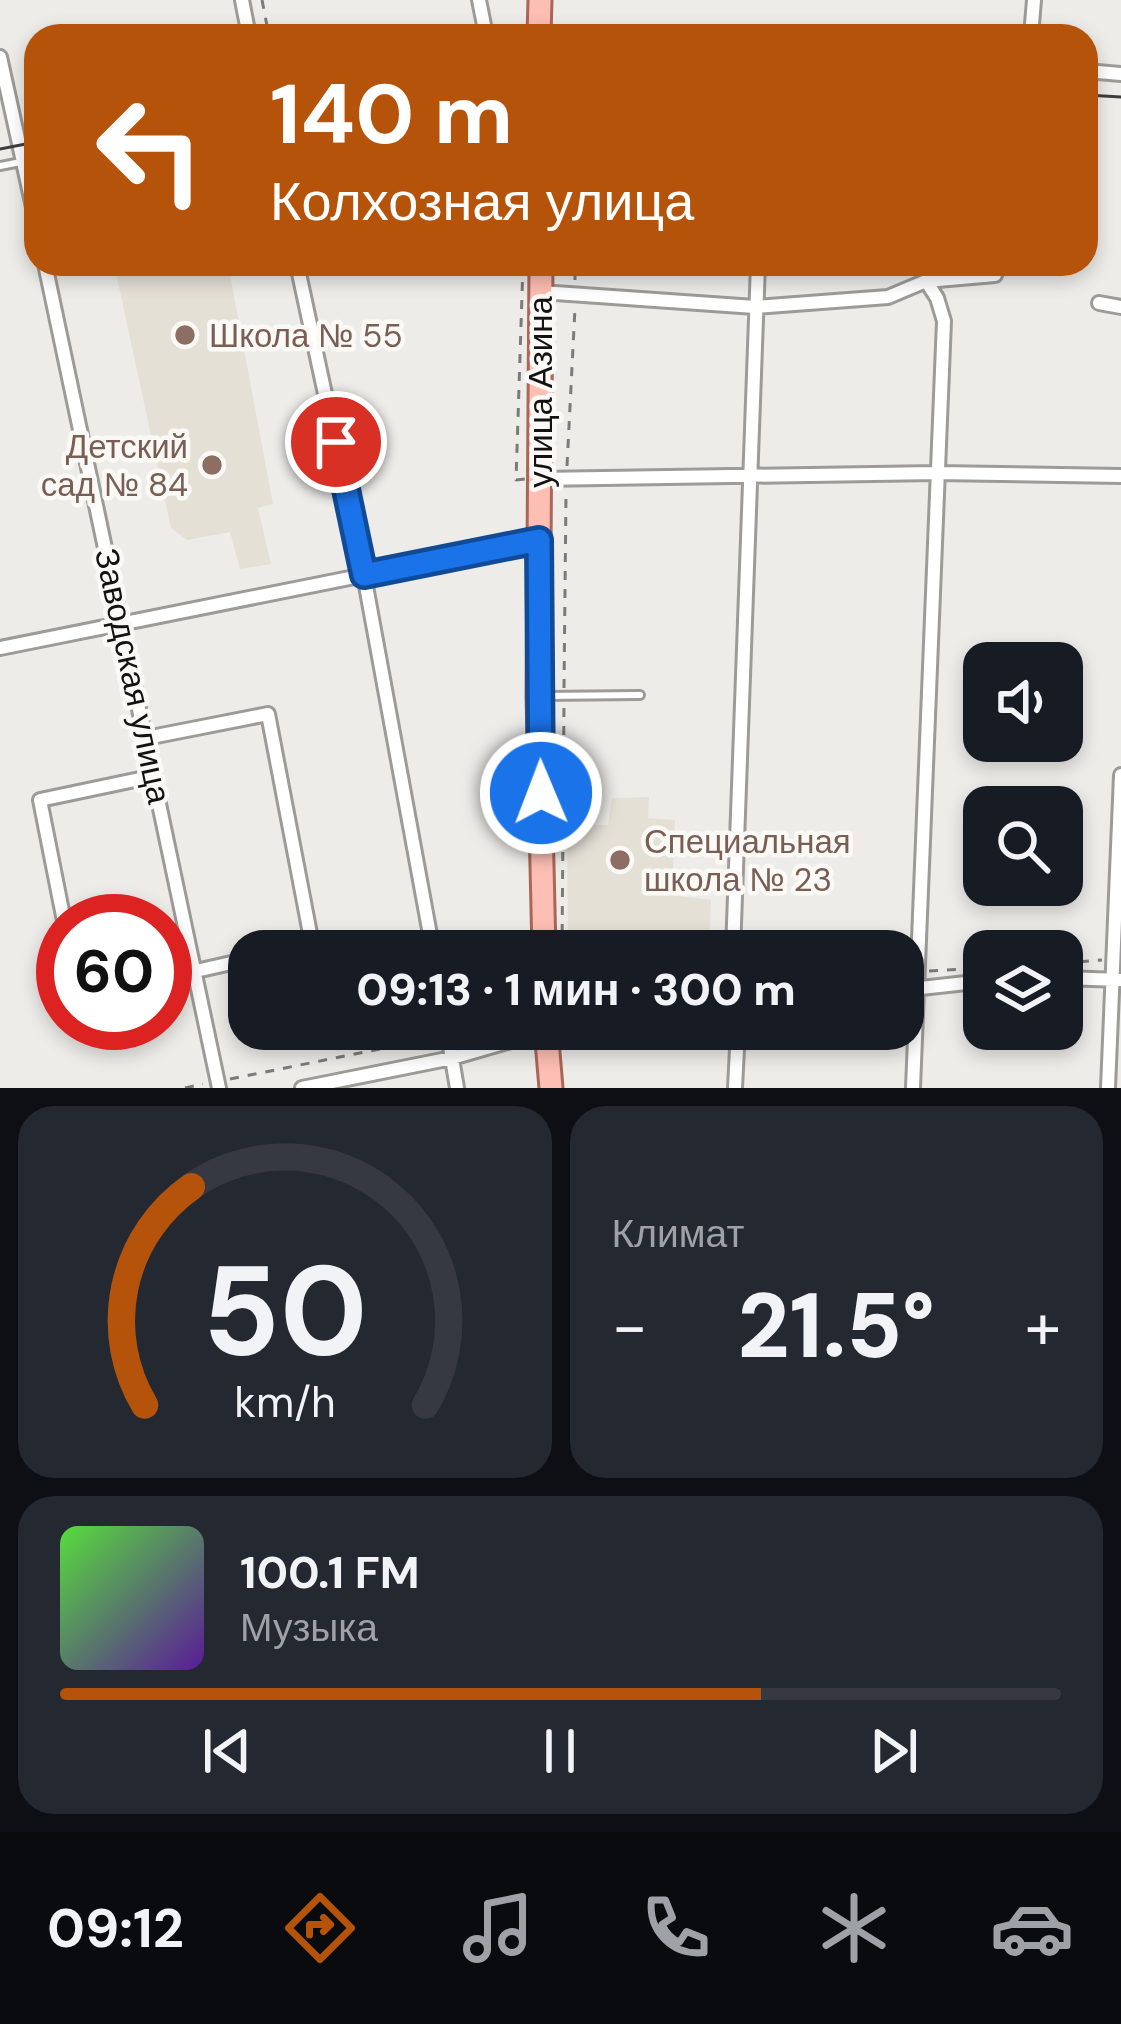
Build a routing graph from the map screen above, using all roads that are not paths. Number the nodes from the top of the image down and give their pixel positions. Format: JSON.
{"nodes":[{"id":1,"x":0,"y":57,"type":"edge"},
{"id":2,"x":24,"y":139,"type":"edge"},
{"id":3,"x":48,"y":276,"type":"edge"},
{"id":4,"x":300,"y":276,"type":"edge"},
{"id":5,"x":541,"y":276,"type":"edge"},
{"id":6,"x":757,"y":276,"type":"edge"},
{"id":7,"x":958,"y":276,"type":"edge"},
{"id":8,"x":926,"y":281,"type":"junction"},
{"id":9,"x":541,"y":292,"type":"junction"},
{"id":10,"x":1099,"y":303,"type":"dead end"},
{"id":11,"x":755,"y":307,"type":"junction"},
{"id":12,"x":1121,"y":307,"type":"edge"},
{"id":13,"x":938,"y":472,"type":"junction"},
{"id":14,"x":748,"y":474,"type":"junction"},
{"id":15,"x":1121,"y":476,"type":"edge"},
{"id":16,"x":539,"y":478,"type":"junction"},
{"id":17,"x":539,"y":540,"type":"junction"},
{"id":18,"x":364,"y":575,"type":"junction"},
{"id":19,"x":122,"y":624,"type":"junction"},
{"id":20,"x":0,"y":648,"type":"edge"},
{"id":21,"x":640,"y":695,"type":"dead end"},
{"id":22,"x":538,"y":696,"type":"junction"},
{"id":23,"x":146,"y":738,"type":"junction"},
{"id":24,"x":1121,"y":775,"type":"edge"},
{"id":25,"x":154,"y":776,"type":"junction"},
{"id":26,"x":59,"y":894,"type":"edge"},
{"id":27,"x":309,"y":930,"type":"edge"},
{"id":28,"x":429,"y":930,"type":"edge"},
{"id":29,"x":544,"y":930,"type":"edge"},
{"id":30,"x":734,"y":930,"type":"edge"},
{"id":31,"x":922,"y":930,"type":"edge"},
{"id":32,"x":228,"y":964,"type":"edge"},
{"id":33,"x":195,"y":972,"type":"junction"},
{"id":34,"x":192,"y":973,"type":"edge"},
{"id":35,"x":1083,"y":979,"type":"edge"},
{"id":36,"x":1116,"y":980,"type":"edge"},
{"id":37,"x":963,"y":983,"type":"edge"},
{"id":38,"x":924,"y":987,"type":"edge"},
{"id":39,"x":451,"y":1050,"type":"edge"},
{"id":40,"x":479,"y":1050,"type":"edge"},
{"id":41,"x":549,"y":1050,"type":"edge"},
{"id":42,"x":737,"y":1050,"type":"edge"},
{"id":43,"x":911,"y":1050,"type":"edge"},
{"id":44,"x":452,"y":1058,"type":"junction"},
{"id":45,"x":219,"y":1085,"type":"edge"},
{"id":46,"x":302,"y":1088,"type":"edge"},
{"id":47,"x":457,"y":1088,"type":"edge"},
{"id":48,"x":550,"y":1088,"type":"edge"},
{"id":49,"x":735,"y":1088,"type":"edge"},
{"id":50,"x":913,"y":1088,"type":"edge"},
{"id":51,"x":1108,"y":1088,"type":"edge"}],
"edges":[{"from":1,"to":2,"type":"street"},
{"from":3,"to":19,"type":"street","name":"Заводская улица"},
{"from":4,"to":18,"type":"street"},
{"from":5,"to":9,"type":"main road","name":"улица Азина"},
{"from":6,"to":11,"type":"street"},
{"from":7,"to":8,"type":"street"},
{"from":8,"to":11,"type":"street"},
{"from":8,"to":13,"type":"street"},
{"from":9,"to":11,"type":"street"},
{"from":9,"to":16,"type":"main road","name":"улица Азина"},
{"from":10,"to":12,"type":"street"},
{"from":11,"to":14,"type":"street"},
{"from":13,"to":14,"type":"street"},
{"from":13,"to":15,"type":"street"},
{"from":13,"to":31,"type":"street"},
{"from":14,"to":16,"type":"street"},
{"from":14,"to":30,"type":"street"},
{"from":16,"to":17,"type":"main road","name":"улица Азина"},
{"from":17,"to":18,"type":"street"},
{"from":17,"to":22,"type":"main road","name":"улица Азина"},
{"from":18,"to":19,"type":"street"},
{"from":18,"to":28,"type":"street"},
{"from":19,"to":20,"type":"street"},
{"from":19,"to":23,"type":"street","name":"Заводская улица"},
{"from":21,"to":22,"type":"lane"},
{"from":22,"to":29,"type":"main road","name":"улица Азина"},
{"from":23,"to":25,"type":"street","name":"Заводская улица"},
{"from":23,"to":27,"type":"street"},
{"from":24,"to":36,"type":"street"},
{"from":25,"to":26,"type":"street"},
{"from":25,"to":33,"type":"street","name":"Заводская улица"},
{"from":32,"to":33,"type":"street"},
{"from":33,"to":34,"type":"street"},
{"from":33,"to":45,"type":"street","name":"Заводская улица"},
{"from":35,"to":36,"type":"street"},
{"from":36,"to":51,"type":"street"},
{"from":37,"to":38,"type":"street"},
{"from":39,"to":44,"type":"street"},
{"from":40,"to":44,"type":"street"},
{"from":41,"to":48,"type":"main road"},
{"from":42,"to":49,"type":"street"},
{"from":43,"to":50,"type":"street"},
{"from":44,"to":46,"type":"street"},
{"from":44,"to":47,"type":"street"}]}
